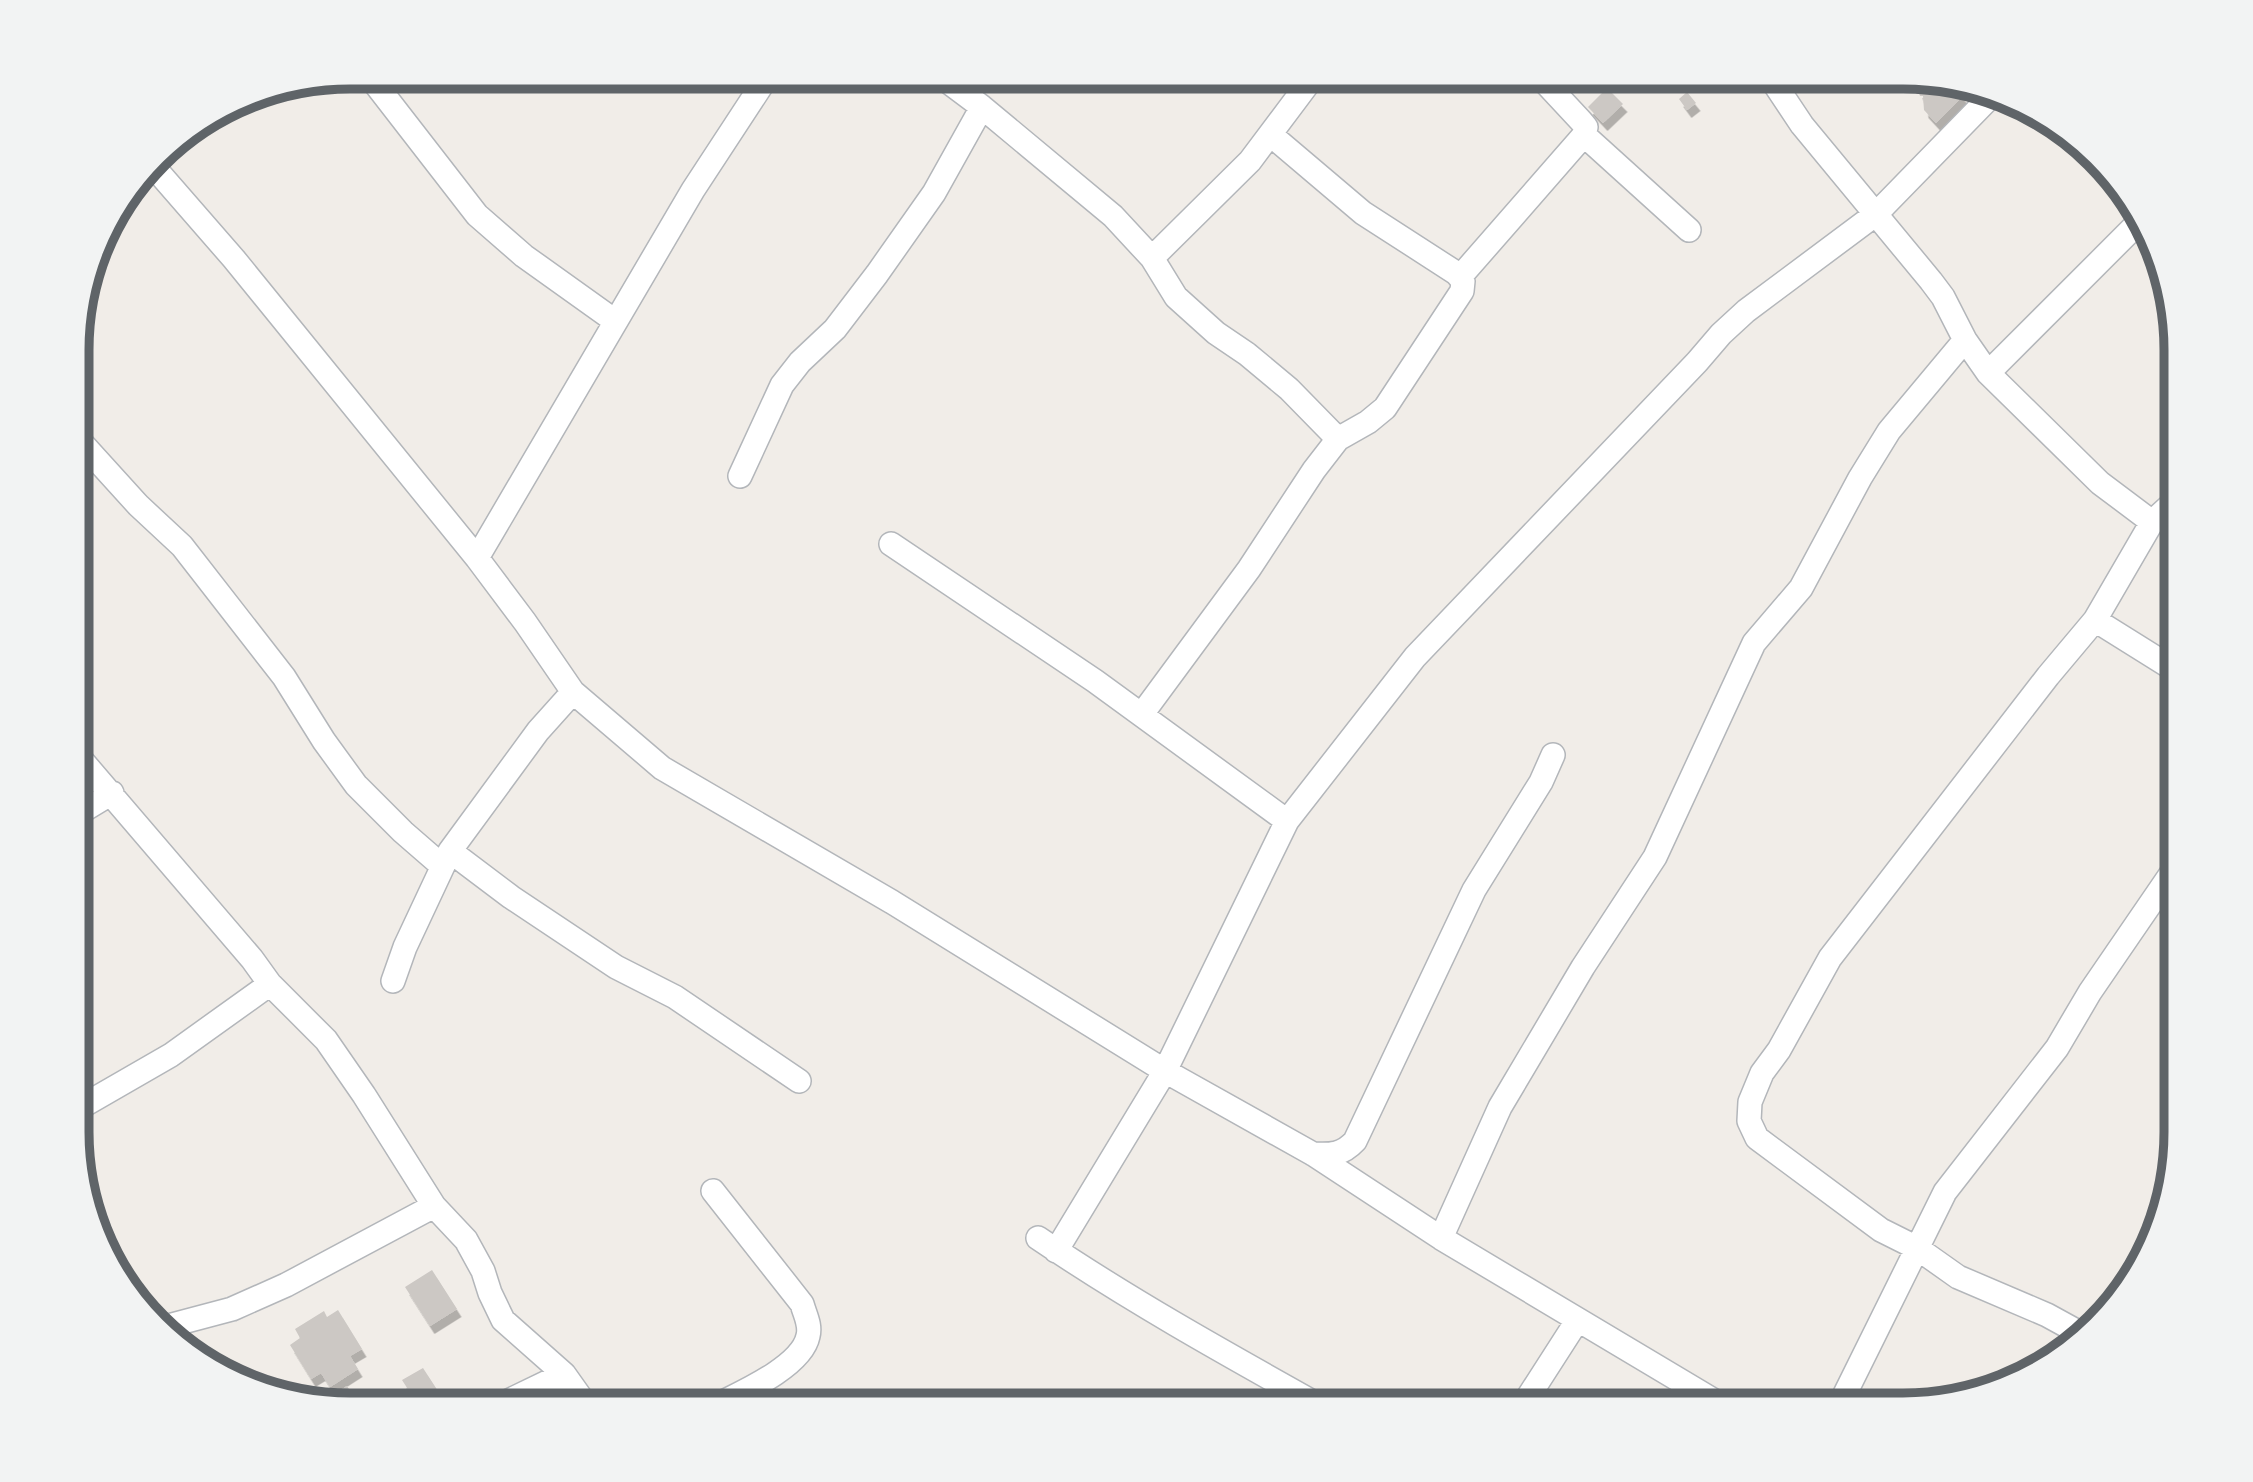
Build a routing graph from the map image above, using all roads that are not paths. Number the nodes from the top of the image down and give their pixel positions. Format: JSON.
{"nodes":[{"id":1,"x":379,"y":89,"type":"edge"},
{"id":2,"x":759,"y":89,"type":"edge"},
{"id":3,"x":958,"y":89,"type":"edge"},
{"id":4,"x":1305,"y":89,"type":"edge"},
{"id":5,"x":1551,"y":89,"type":"edge"},
{"id":6,"x":1778,"y":89,"type":"edge"},
{"id":7,"x":1985,"y":102,"type":"edge"},
{"id":8,"x":982,"y":107,"type":"junction"},
{"id":9,"x":1271,"y":135,"type":"junction"},
{"id":10,"x":1584,"y":135,"type":"junction"},
{"id":11,"x":159,"y":173,"type":"edge"},
{"id":12,"x":1875,"y":214,"type":"junction"},
{"id":13,"x":2133,"y":228,"type":"edge"},
{"id":14,"x":1689,"y":230,"type":"dead end"},
{"id":15,"x":1152,"y":258,"type":"junction"},
{"id":16,"x":1460,"y":277,"type":"junction"},
{"id":17,"x":615,"y":321,"type":"junction"},
{"id":18,"x":1965,"y":340,"type":"junction"},
{"id":19,"x":1988,"y":373,"type":"junction"},
{"id":20,"x":1338,"y":439,"type":"junction"},
{"id":21,"x":89,"y":451,"type":"edge"},
{"id":22,"x":740,"y":476,"type":"dead end"},
{"id":23,"x":2164,"y":511,"type":"edge"},
{"id":24,"x":2152,"y":522,"type":"junction"},
{"id":25,"x":891,"y":544,"type":"dead end"},
{"id":26,"x":477,"y":558,"type":"junction"},
{"id":27,"x":2095,"y":620,"type":"junction"},
{"id":28,"x":2164,"y":663,"type":"edge"},
{"id":29,"x":573,"y":692,"type":"junction"},
{"id":30,"x":1142,"y":714,"type":"junction"},
{"id":31,"x":1553,"y":755,"type":"dead end"},
{"id":32,"x":89,"y":768,"type":"edge"},
{"id":33,"x":111,"y":793,"type":"junction"},
{"id":34,"x":89,"y":807,"type":"edge"},
{"id":35,"x":1287,"y":821,"type":"junction"},
{"id":36,"x":446,"y":858,"type":"junction"},
{"id":37,"x":2164,"y":884,"type":"edge"},
{"id":38,"x":393,"y":981,"type":"dead end"},
{"id":39,"x":270,"y":984,"type":"junction"},
{"id":40,"x":1165,"y":1071,"type":"junction"},
{"id":41,"x":799,"y":1081,"type":"dead end"},
{"id":42,"x":89,"y":1102,"type":"edge"},
{"id":43,"x":1313,"y":1154,"type":"junction"},
{"id":44,"x":713,"y":1191,"type":"dead end"},
{"id":45,"x":434,"y":1206,"type":"junction"},
{"id":46,"x":1441,"y":1238,"type":"junction"},
{"id":47,"x":1917,"y":1248,"type":"junction"},
{"id":48,"x":1577,"y":1321,"type":"junction"},
{"id":49,"x":174,"y":1324,"type":"edge"},
{"id":50,"x":2073,"y":1329,"type":"edge"},
{"id":51,"x":564,"y":1374,"type":"junction"},
{"id":52,"x":525,"y":1393,"type":"edge"},
{"id":53,"x":577,"y":1393,"type":"edge"},
{"id":54,"x":738,"y":1393,"type":"edge"},
{"id":55,"x":1297,"y":1393,"type":"edge"},
{"id":56,"x":1531,"y":1393,"type":"edge"},
{"id":57,"x":1700,"y":1393,"type":"edge"},
{"id":58,"x":1846,"y":1393,"type":"edge"}],
"edges":[{"from":1,"to":17,"type":"street"},
{"from":2,"to":17,"type":"street"},
{"from":3,"to":8,"type":"street"},
{"from":4,"to":9,"type":"street"},
{"from":5,"to":10,"type":"street"},
{"from":6,"to":12,"type":"street"},
{"from":7,"to":12,"type":"street"},
{"from":8,"to":15,"type":"street"},
{"from":8,"to":22,"type":"street"},
{"from":9,"to":15,"type":"street"},
{"from":9,"to":16,"type":"street"},
{"from":10,"to":14,"type":"street"},
{"from":10,"to":16,"type":"street"},
{"from":11,"to":26,"type":"street"},
{"from":12,"to":18,"type":"street"},
{"from":12,"to":35,"type":"street"},
{"from":13,"to":19,"type":"street"},
{"from":15,"to":20,"type":"street"},
{"from":16,"to":20,"type":"street"},
{"from":17,"to":26,"type":"street"},
{"from":18,"to":19,"type":"street"},
{"from":18,"to":46,"type":"street"},
{"from":19,"to":24,"type":"street"},
{"from":20,"to":30,"type":"street"},
{"from":21,"to":36,"type":"street"},
{"from":23,"to":24,"type":"street"},
{"from":24,"to":27,"type":"street"},
{"from":25,"to":30,"type":"street"},
{"from":26,"to":29,"type":"street"},
{"from":27,"to":28,"type":"street"},
{"from":27,"to":47,"type":"street"},
{"from":29,"to":36,"type":"street"},
{"from":29,"to":40,"type":"street"},
{"from":30,"to":35,"type":"street"},
{"from":31,"to":43,"type":"street"},
{"from":32,"to":33,"type":"street"},
{"from":33,"to":34,"type":"street"},
{"from":33,"to":39,"type":"street"},
{"from":35,"to":40,"type":"street"},
{"from":36,"to":38,"type":"street"},
{"from":36,"to":41,"type":"street"},
{"from":37,"to":47,"type":"street"},
{"from":39,"to":42,"type":"street"},
{"from":39,"to":45,"type":"street"},
{"from":40,"to":43,"type":"street"},
{"from":40,"to":55,"type":"street"},
{"from":43,"to":46,"type":"street"},
{"from":44,"to":54,"type":"street"},
{"from":45,"to":49,"type":"street"},
{"from":45,"to":51,"type":"street"},
{"from":46,"to":48,"type":"street"},
{"from":47,"to":50,"type":"street"},
{"from":47,"to":58,"type":"street"},
{"from":48,"to":56,"type":"street"},
{"from":48,"to":57,"type":"street"},
{"from":51,"to":52,"type":"street"},
{"from":51,"to":53,"type":"street"}]}
